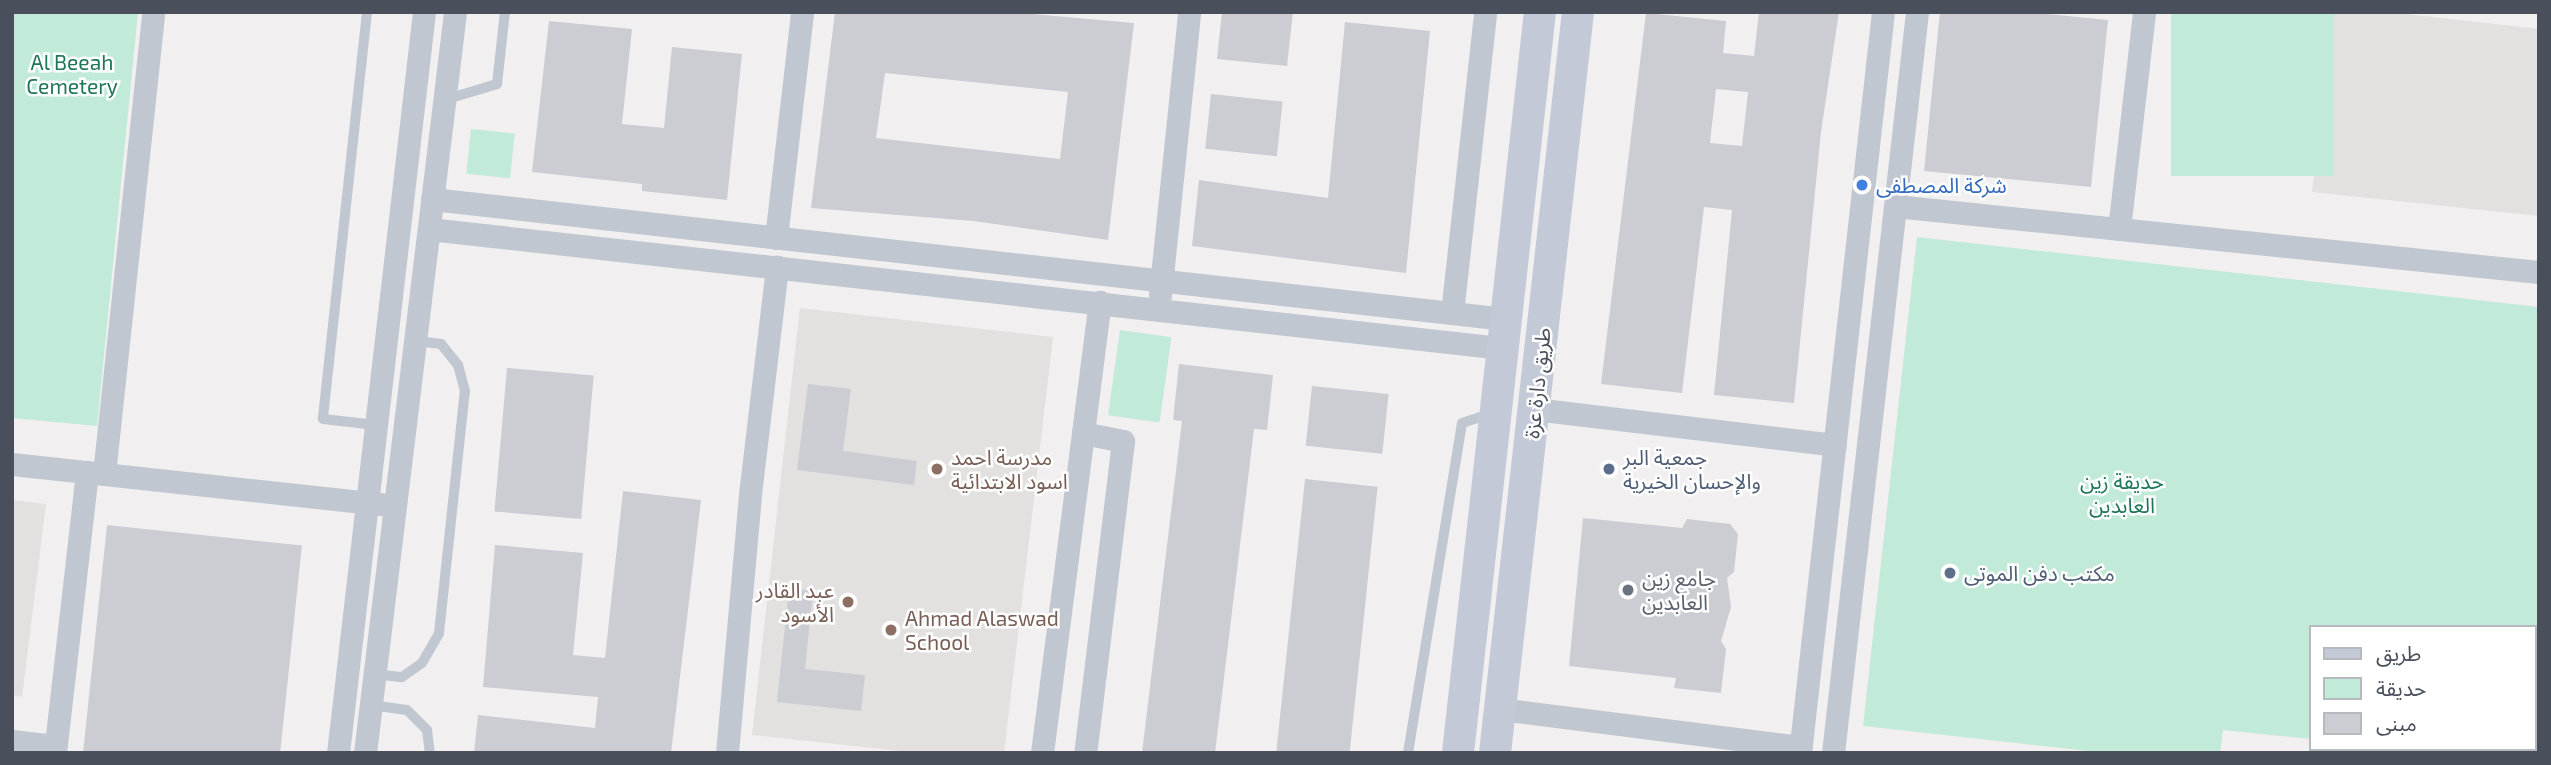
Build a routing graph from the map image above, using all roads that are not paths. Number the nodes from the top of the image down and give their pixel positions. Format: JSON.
{"nodes":[{"id":1,"x":153,"y":12,"type":"edge"},
{"id":2,"x":367,"y":12,"type":"edge"},
{"id":3,"x":424,"y":12,"type":"edge"},
{"id":4,"x":455,"y":12,"type":"edge"},
{"id":5,"x":505,"y":12,"type":"edge"},
{"id":6,"x":802,"y":12,"type":"edge"},
{"id":7,"x":1189,"y":12,"type":"edge"},
{"id":8,"x":1485,"y":12,"type":"edge"},
{"id":9,"x":1540,"y":12,"type":"edge"},
{"id":10,"x":1578,"y":12,"type":"edge"},
{"id":11,"x":1883,"y":12,"type":"edge"},
{"id":12,"x":1917,"y":12,"type":"edge"},
{"id":13,"x":2144,"y":12,"type":"edge"},
{"id":14,"x":444,"y":100,"type":"junction"},
{"id":15,"x":432,"y":199,"type":"junction"},
{"id":16,"x":1895,"y":206,"type":"junction"},
{"id":17,"x":429,"y":229,"type":"junction"},
{"id":18,"x":2119,"y":229,"type":"junction"},
{"id":19,"x":776,"y":238,"type":"junction"},
{"id":20,"x":777,"y":267,"type":"junction"},
{"id":21,"x":2539,"y":272,"type":"edge"},
{"id":22,"x":1161,"y":281,"type":"junction"},
{"id":23,"x":1100,"y":302,"type":"junction"},
{"id":24,"x":1158,"y":309,"type":"junction"},
{"id":25,"x":1452,"y":313,"type":"junction"},
{"id":26,"x":1503,"y":334,"type":"junction"},
{"id":27,"x":1847,"y":335,"type":"junction"},
{"id":28,"x":1880,"y":338,"type":"junction"},
{"id":29,"x":415,"y":341,"type":"junction"},
{"id":30,"x":1534,"y":410,"type":"junction"},
{"id":31,"x":1499,"y":411,"type":"junction"},
{"id":32,"x":376,"y":425,"type":"junction"},
{"id":33,"x":1083,"y":433,"type":"junction"},
{"id":34,"x":1835,"y":445,"type":"junction"},
{"id":35,"x":12,"y":464,"type":"edge"},
{"id":36,"x":95,"y":473,"type":"junction"},
{"id":37,"x":367,"y":503,"type":"junction"},
{"id":38,"x":396,"y":506,"type":"junction"},
{"id":39,"x":1816,"y":610,"type":"junction"},
{"id":40,"x":1849,"y":612,"type":"junction"},
{"id":41,"x":376,"y":674,"type":"junction"},
{"id":42,"x":371,"y":705,"type":"junction"},
{"id":43,"x":1500,"y":709,"type":"junction"},
{"id":44,"x":12,"y":741,"type":"edge"},
{"id":45,"x":55,"y":749,"type":"edge"},
{"id":46,"x":1800,"y":750,"type":"edge"},
{"id":47,"x":338,"y":753,"type":"edge"},
{"id":48,"x":365,"y":753,"type":"edge"},
{"id":49,"x":430,"y":753,"type":"edge"},
{"id":50,"x":727,"y":753,"type":"edge"},
{"id":51,"x":1042,"y":753,"type":"edge"},
{"id":52,"x":1085,"y":753,"type":"edge"},
{"id":53,"x":1408,"y":753,"type":"edge"},
{"id":54,"x":1458,"y":753,"type":"edge"},
{"id":55,"x":1495,"y":753,"type":"edge"},
{"id":56,"x":1833,"y":753,"type":"edge"}],
"edges":[{"from":1,"to":36,"type":"street"},
{"from":2,"to":32,"type":"lane"},
{"from":3,"to":32,"type":"street"},
{"from":4,"to":14,"type":"street"},
{"from":5,"to":14,"type":"lane"},
{"from":6,"to":19,"type":"street"},
{"from":7,"to":22,"type":"street"},
{"from":8,"to":25,"type":"street"},
{"from":9,"to":26,"type":"main road"},
{"from":10,"to":30,"type":"main road","name":"طريق دارة عزة"},
{"from":11,"to":27,"type":"street"},
{"from":12,"to":16,"type":"street"},
{"from":13,"to":18,"type":"street"},
{"from":14,"to":15,"type":"street"},
{"from":15,"to":17,"type":"street"},
{"from":15,"to":19,"type":"street"},
{"from":16,"to":18,"type":"street"},
{"from":16,"to":28,"type":"street"},
{"from":17,"to":20,"type":"street"},
{"from":17,"to":29,"type":"street"},
{"from":18,"to":21,"type":"street"},
{"from":19,"to":22,"type":"street"},
{"from":20,"to":23,"type":"street"},
{"from":20,"to":50,"type":"street"},
{"from":22,"to":24,"type":"street"},
{"from":22,"to":25,"type":"street"},
{"from":23,"to":24,"type":"street"},
{"from":23,"to":33,"type":"street"},
{"from":24,"to":26,"type":"street"},
{"from":25,"to":26,"type":"street"},
{"from":26,"to":31,"type":"main road"},
{"from":27,"to":28,"type":"street"},
{"from":27,"to":34,"type":"street"},
{"from":28,"to":40,"type":"street"},
{"from":29,"to":38,"type":"street"},
{"from":29,"to":41,"type":"lane"},
{"from":30,"to":34,"type":"street"},
{"from":30,"to":43,"type":"main road","name":"طريق دارة عزة"},
{"from":31,"to":53,"type":"lane"},
{"from":31,"to":54,"type":"main road"},
{"from":32,"to":37,"type":"street"},
{"from":33,"to":51,"type":"street"},
{"from":33,"to":52,"type":"street"},
{"from":34,"to":39,"type":"street"},
{"from":35,"to":36,"type":"street"},
{"from":36,"to":37,"type":"street"},
{"from":36,"to":45,"type":"street"},
{"from":37,"to":38,"type":"street"},
{"from":37,"to":47,"type":"street"},
{"from":38,"to":41,"type":"street"},
{"from":39,"to":40,"type":"street"},
{"from":39,"to":46,"type":"street"},
{"from":40,"to":56,"type":"street"},
{"from":41,"to":42,"type":"street"},
{"from":42,"to":48,"type":"street"},
{"from":42,"to":49,"type":"lane"},
{"from":43,"to":46,"type":"street"},
{"from":43,"to":55,"type":"main road","name":"طريق دارة عزة"},
{"from":44,"to":45,"type":"street"}]}
